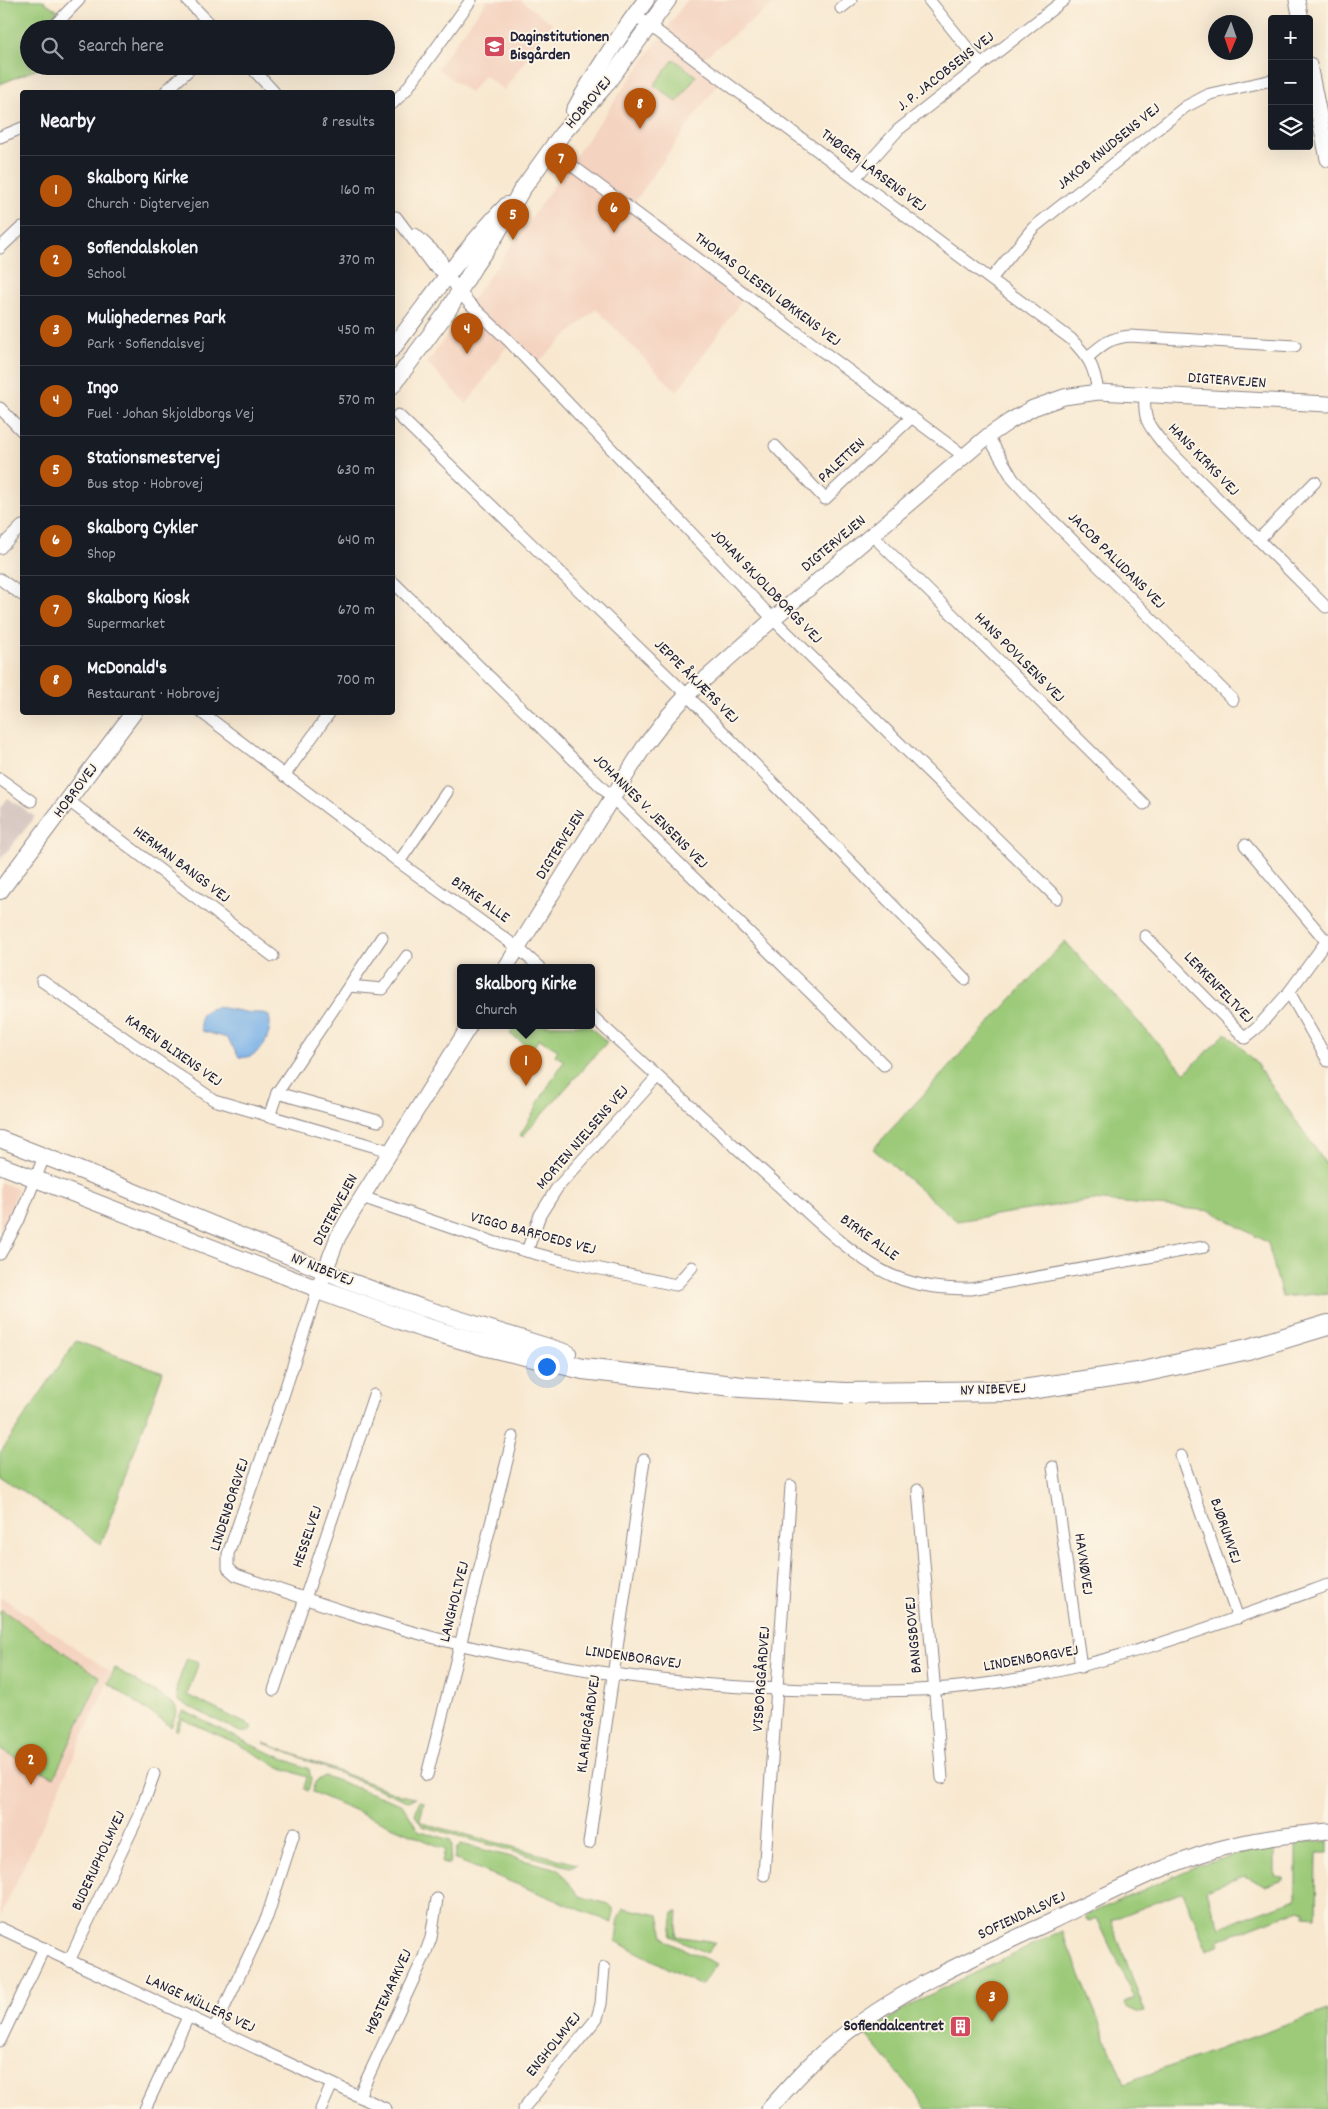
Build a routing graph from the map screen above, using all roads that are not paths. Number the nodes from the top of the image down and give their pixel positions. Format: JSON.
{"nodes":[{"id":1,"x":79,"y":0,"type":"edge"},
{"id":2,"x":187,"y":0,"type":"edge"},
{"id":3,"x":471,"y":0,"type":"edge"},
{"id":4,"x":646,"y":0,"type":"edge"},
{"id":5,"x":668,"y":0,"type":"edge"},
{"id":6,"x":851,"y":0,"type":"edge"},
{"id":7,"x":929,"y":0,"type":"edge"},
{"id":8,"x":1064,"y":0,"type":"edge"},
{"id":9,"x":1297,"y":0,"type":"edge"},
{"id":10,"x":841,"y":8,"type":"dead end"},
{"id":11,"x":635,"y":14,"type":"junction"},
{"id":12,"x":1300,"y":15,"type":"edge"},
{"id":13,"x":60,"y":20,"type":"edge"},
{"id":14,"x":206,"y":20,"type":"edge"},
{"id":15,"x":649,"y":25,"type":"junction"},
{"id":16,"x":981,"y":65,"type":"junction"},
{"id":17,"x":183,"y":75,"type":"edge"},
{"id":18,"x":258,"y":75,"type":"edge"},
{"id":19,"x":1268,"y":81,"type":"edge"},
{"id":20,"x":1313,"y":85,"type":"edge"},
{"id":21,"x":167,"y":90,"type":"edge"},
{"id":22,"x":272,"y":90,"type":"edge"},
{"id":23,"x":395,"y":101,"type":"edge"},
{"id":24,"x":20,"y":129,"type":"edge"},
{"id":25,"x":562,"y":134,"type":"junction"},
{"id":26,"x":0,"y":137,"type":"edge"},
{"id":27,"x":551,"y":150,"type":"junction"},
{"id":28,"x":1328,"y":158,"type":"edge"},
{"id":29,"x":855,"y":178,"type":"junction"},
{"id":30,"x":521,"y":191,"type":"junction"},
{"id":31,"x":395,"y":216,"type":"edge"},
{"id":32,"x":20,"y":229,"type":"edge"},
{"id":33,"x":0,"y":248,"type":"edge"},
{"id":34,"x":447,"y":275,"type":"junction"},
{"id":35,"x":991,"y":279,"type":"junction"},
{"id":36,"x":459,"y":290,"type":"junction"},
{"id":37,"x":395,"y":345,"type":"edge"},
{"id":38,"x":1295,"y":346,"type":"dead end"},
{"id":39,"x":1088,"y":357,"type":"junction"},
{"id":40,"x":395,"y":382,"type":"edge"},
{"id":41,"x":1098,"y":392,"type":"junction"},
{"id":42,"x":1145,"y":393,"type":"junction"},
{"id":43,"x":1328,"y":404,"type":"edge"},
{"id":44,"x":0,"y":408,"type":"edge"},
{"id":45,"x":398,"y":415,"type":"dead end"},
{"id":46,"x":912,"y":417,"type":"junction"},
{"id":47,"x":20,"y":429,"type":"edge"},
{"id":48,"x":988,"y":436,"type":"junction"},
{"id":49,"x":775,"y":446,"type":"dead end"},
{"id":50,"x":964,"y":456,"type":"junction"},
{"id":51,"x":1315,"y":482,"type":"dead end"},
{"id":52,"x":20,"y":528,"type":"edge"},
{"id":53,"x":872,"y":535,"type":"junction"},
{"id":54,"x":1259,"y":540,"type":"junction"},
{"id":55,"x":0,"y":548,"type":"edge"},
{"id":56,"x":0,"y":578,"type":"edge"},
{"id":57,"x":395,"y":584,"type":"edge"},
{"id":58,"x":20,"y":593,"type":"edge"},
{"id":59,"x":1326,"y":606,"type":"dead end"},
{"id":60,"x":773,"y":619,"type":"junction"},
{"id":61,"x":687,"y":695,"type":"junction"},
{"id":62,"x":1233,"y":700,"type":"dead end"},
{"id":63,"x":132,"y":715,"type":"edge"},
{"id":64,"x":205,"y":715,"type":"edge"},
{"id":65,"x":328,"y":715,"type":"edge"},
{"id":66,"x":284,"y":776,"type":"junction"},
{"id":67,"x":0,"y":779,"type":"edge"},
{"id":68,"x":447,"y":792,"type":"dead end"},
{"id":69,"x":612,"y":797,"type":"junction"},
{"id":70,"x":32,"y":801,"type":"dead end"},
{"id":71,"x":69,"y":801,"type":"junction"},
{"id":72,"x":1144,"y":804,"type":"dead end"},
{"id":73,"x":1245,"y":845,"type":"dead end"},
{"id":74,"x":399,"y":862,"type":"junction"},
{"id":75,"x":18,"y":870,"type":"junction"},
{"id":76,"x":0,"y":891,"type":"edge"},
{"id":77,"x":1057,"y":898,"type":"dead end"},
{"id":78,"x":0,"y":899,"type":"edge"},
{"id":79,"x":1145,"y":936,"type":"dead end"},
{"id":80,"x":382,"y":937,"type":"dead end"},
{"id":81,"x":1327,"y":940,"type":"edge"},
{"id":82,"x":518,"y":948,"type":"junction"},
{"id":83,"x":273,"y":956,"type":"dead end"},
{"id":84,"x":407,"y":956,"type":"dead end"},
{"id":85,"x":508,"y":964,"type":"edge"},
{"id":86,"x":536,"y":964,"type":"edge"},
{"id":87,"x":965,"y":979,"type":"dead end"},
{"id":88,"x":42,"y":980,"type":"dead end"},
{"id":89,"x":349,"y":986,"type":"junction"},
{"id":90,"x":1289,"y":992,"type":"junction"},
{"id":91,"x":595,"y":1019,"type":"edge"},
{"id":92,"x":467,"y":1029,"type":"edge"},
{"id":93,"x":1328,"y":1061,"type":"edge"},
{"id":94,"x":884,"y":1065,"type":"dead end"},
{"id":95,"x":658,"y":1077,"type":"junction"},
{"id":96,"x":277,"y":1093,"type":"junction"},
{"id":97,"x":269,"y":1117,"type":"junction"},
{"id":98,"x":378,"y":1121,"type":"dead end"},
{"id":99,"x":0,"y":1140,"type":"edge"},
{"id":100,"x":390,"y":1151,"type":"junction"},
{"id":101,"x":44,"y":1157,"type":"junction"},
{"id":102,"x":0,"y":1164,"type":"edge"},
{"id":103,"x":35,"y":1178,"type":"junction"},
{"id":104,"x":362,"y":1197,"type":"junction"},
{"id":105,"x":1204,"y":1247,"type":"dead end"},
{"id":106,"x":527,"y":1251,"type":"junction"},
{"id":107,"x":0,"y":1254,"type":"edge"},
{"id":108,"x":692,"y":1267,"type":"dead end"},
{"id":109,"x":322,"y":1280,"type":"junction"},
{"id":110,"x":1328,"y":1325,"type":"edge"},
{"id":111,"x":568,"y":1353,"type":"joint"},
{"id":112,"x":652,"y":1376,"type":"junction"},
{"id":113,"x":374,"y":1394,"type":"dead end"},
{"id":114,"x":514,"y":1437,"type":"dead end"},
{"id":115,"x":1181,"y":1456,"type":"dead end"},
{"id":116,"x":644,"y":1460,"type":"dead end"},
{"id":117,"x":1053,"y":1466,"type":"dead end"},
{"id":118,"x":791,"y":1486,"type":"dead end"},
{"id":119,"x":918,"y":1490,"type":"dead end"},
{"id":120,"x":1328,"y":1585,"type":"edge"},
{"id":121,"x":304,"y":1599,"type":"junction"},
{"id":122,"x":1238,"y":1618,"type":"junction"},
{"id":123,"x":461,"y":1644,"type":"junction"},
{"id":124,"x":1081,"y":1667,"type":"junction"},
{"id":125,"x":612,"y":1673,"type":"junction"},
{"id":126,"x":778,"y":1689,"type":"junction"},
{"id":127,"x":935,"y":1689,"type":"junction"},
{"id":128,"x":274,"y":1690,"type":"dead end"},
{"id":129,"x":154,"y":1774,"type":"dead end"},
{"id":130,"x":427,"y":1775,"type":"dead end"},
{"id":131,"x":942,"y":1778,"type":"dead end"},
{"id":132,"x":1328,"y":1831,"type":"edge"},
{"id":133,"x":294,"y":1833,"type":"dead end"},
{"id":134,"x":589,"y":1843,"type":"dead end"},
{"id":135,"x":764,"y":1875,"type":"dead end"},
{"id":136,"x":437,"y":1898,"type":"dead end"},
{"id":137,"x":0,"y":1928,"type":"edge"},
{"id":138,"x":44,"y":1948,"type":"junction"},
{"id":139,"x":69,"y":1961,"type":"junction"},
{"id":140,"x":604,"y":1968,"type":"dead end"},
{"id":141,"x":188,"y":2017,"type":"junction"},
{"id":142,"x":214,"y":2029,"type":"junction"},
{"id":143,"x":0,"y":2041,"type":"edge"},
{"id":144,"x":332,"y":2084,"type":"junction"},
{"id":145,"x":359,"y":2096,"type":"junction"},
{"id":146,"x":144,"y":2109,"type":"edge"},
{"id":147,"x":321,"y":2109,"type":"edge"},
{"id":148,"x":386,"y":2109,"type":"edge"},
{"id":149,"x":523,"y":2109,"type":"edge"},
{"id":150,"x":769,"y":2109,"type":"edge"}],
"edges":[{"from":1,"to":13,"type":"street"},
{"from":2,"to":14,"type":"street"},
{"from":3,"to":23,"type":"street"},
{"from":4,"to":11,"type":"main road","name":"HOBROVEJ"},
{"from":5,"to":15,"type":"main road","name":"HOBROVEJ"},
{"from":6,"to":10,"type":"street"},
{"from":7,"to":16,"type":"street"},
{"from":8,"to":16,"type":"street","name":"J. P. JACOBSENS VEJ"},
{"from":9,"to":12,"type":"street"},
{"from":11,"to":15,"type":"street","name":"THØGER LARSENS VEJ"},
{"from":11,"to":25,"type":"main road","name":"HOBROVEJ"},
{"from":15,"to":25,"type":"main road","name":"HOBROVEJ"},
{"from":15,"to":29,"type":"street","name":"THØGER LARSENS VEJ"},
{"from":16,"to":29,"type":"street","name":"J. P. JACOBSENS VEJ"},
{"from":17,"to":21,"type":"street"},
{"from":18,"to":22,"type":"street"},
{"from":19,"to":35,"type":"street","name":"JAKOB KNUDSENS VEJ"},
{"from":20,"to":28,"type":"street"},
{"from":24,"to":26,"type":"street"},
{"from":25,"to":27,"type":"main road","name":"HOBROVEJ"},
{"from":27,"to":30,"type":"main road","name":"HOBROVEJ"},
{"from":27,"to":46,"type":"street","name":"THOMAS OLESEN LØKKENS VEJ"},
{"from":29,"to":35,"type":"street","name":"THØGER LARSENS VEJ"},
{"from":30,"to":34,"type":"main road","name":"HOBROVEJ"},
{"from":30,"to":36,"type":"main road","name":"HOBROVEJ"},
{"from":31,"to":34,"type":"street"},
{"from":32,"to":33,"type":"street"},
{"from":34,"to":36,"type":"street"},
{"from":34,"to":37,"type":"main road","name":"HOBROVEJ"},
{"from":35,"to":39,"type":"street","name":"THØGER LARSENS VEJ"},
{"from":36,"to":40,"type":"main road","name":"HOBROVEJ"},
{"from":36,"to":60,"type":"street","name":"JOHAN SKJOLDBORGS VEJ"},
{"from":38,"to":39,"type":"street"},
{"from":39,"to":41,"type":"street","name":"THØGER LARSENS VEJ"},
{"from":41,"to":42,"type":"street","name":"DIGTERVEJEN"},
{"from":41,"to":48,"type":"street","name":"DIGTERVEJEN"},
{"from":42,"to":43,"type":"street","name":"DIGTERVEJEN"},
{"from":42,"to":54,"type":"street","name":"HANS KIRKS VEJ"},
{"from":44,"to":47,"type":"street"},
{"from":45,"to":61,"type":"street","name":"JEPPE ÅKJÆRS VEJ"},
{"from":46,"to":49,"type":"street","name":"PALETTEN"},
{"from":46,"to":50,"type":"street","name":"THOMAS OLESEN LØKKENS VEJ"},
{"from":48,"to":50,"type":"street","name":"DIGTERVEJEN"},
{"from":48,"to":62,"type":"street","name":"JACOB PALUDANS VEJ"},
{"from":50,"to":53,"type":"street","name":"DIGTERVEJEN"},
{"from":51,"to":54,"type":"street"},
{"from":52,"to":55,"type":"street"},
{"from":53,"to":60,"type":"street","name":"DIGTERVEJEN"},
{"from":53,"to":72,"type":"street","name":"HANS POVLSENS VEJ"},
{"from":54,"to":59,"type":"street","name":"HANS KIRKS VEJ"},
{"from":56,"to":58,"type":"street"},
{"from":57,"to":69,"type":"street","name":"JOHANNES V. JENSENS VEJ"},
{"from":60,"to":61,"type":"street","name":"DIGTERVEJEN"},
{"from":60,"to":77,"type":"street","name":"JOHAN SKJOLDBORGS VEJ"},
{"from":61,"to":69,"type":"street","name":"DIGTERVEJEN"},
{"from":61,"to":87,"type":"street","name":"JEPPE ÅKJÆRS VEJ"},
{"from":63,"to":71,"type":"main road","name":"HOBROVEJ"},
{"from":64,"to":66,"type":"street","name":"BIRKE ALLE"},
{"from":65,"to":66,"type":"street"},
{"from":66,"to":74,"type":"street","name":"BIRKE ALLE"},
{"from":67,"to":70,"type":"street"},
{"from":68,"to":74,"type":"street"},
{"from":69,"to":82,"type":"street","name":"DIGTERVEJEN"},
{"from":69,"to":94,"type":"street","name":"JOHANNES V. JENSENS VEJ"},
{"from":71,"to":75,"type":"main road","name":"HOBROVEJ"},
{"from":71,"to":83,"type":"street","name":"HERMAN BANGS VEJ"},
{"from":73,"to":81,"type":"street","name":"LERKENFELTVEJ"},
{"from":74,"to":82,"type":"street","name":"BIRKE ALLE"},
{"from":75,"to":76,"type":"main road","name":"HOBROVEJ"},
{"from":75,"to":78,"type":"main road","name":"HOBROVEJ"},
{"from":79,"to":90,"type":"street","name":"LERKENFELTVEJ"},
{"from":80,"to":89,"type":"street"},
{"from":81,"to":90,"type":"street","name":"LERKENFELTVEJ"},
{"from":82,"to":85,"type":"street","name":"DIGTERVEJEN"},
{"from":82,"to":86,"type":"street","name":"BIRKE ALLE"},
{"from":84,"to":89,"type":"street"},
{"from":88,"to":97,"type":"street","name":"KAREN BLIXENS VEJ"},
{"from":89,"to":96,"type":"street"},
{"from":90,"to":93,"type":"street"},
{"from":91,"to":95,"type":"street","name":"BIRKE ALLE"},
{"from":92,"to":100,"type":"street","name":"DIGTERVEJEN"},
{"from":95,"to":105,"type":"street","name":"BIRKE ALLE"},
{"from":95,"to":106,"type":"street","name":"MORTEN NIELSENS VEJ"},
{"from":96,"to":97,"type":"street"},
{"from":96,"to":98,"type":"street"},
{"from":97,"to":100,"type":"street","name":"KAREN BLIXENS VEJ"},
{"from":99,"to":101,"type":"main road","name":"NY NIBEVEJ"},
{"from":100,"to":104,"type":"street","name":"DIGTERVEJEN"},
{"from":101,"to":103,"type":"street"},
{"from":101,"to":109,"type":"main road","name":"NY NIBEVEJ"},
{"from":102,"to":103,"type":"main road","name":"NY NIBEVEJ"},
{"from":103,"to":107,"type":"street"},
{"from":103,"to":109,"type":"main road","name":"NY NIBEVEJ"},
{"from":104,"to":106,"type":"street","name":"VIGGO BARFOEDS VEJ"},
{"from":104,"to":109,"type":"street","name":"DIGTERVEJEN"},
{"from":106,"to":108,"type":"street","name":"VIGGO BARFOEDS VEJ"},
{"from":109,"to":111,"type":"main road","name":"NY NIBEVEJ"},
{"from":109,"to":112,"type":"highway","name":"NY NIBEVEJ"},
{"from":109,"to":121,"type":"street","name":"LINDENBORGVEJ"},
{"from":110,"to":112,"type":"highway","name":"NY NIBEVEJ"},
{"from":111,"to":112,"type":"highway","name":"NY NIBEVEJ"},
{"from":113,"to":121,"type":"street","name":"HESSELVEJ"},
{"from":114,"to":123,"type":"street","name":"LANGHOLTVEJ"},
{"from":115,"to":122,"type":"street","name":"BJØRUMVEJ"},
{"from":116,"to":125,"type":"street","name":"KLARUPGÅRDVEJ"},
{"from":117,"to":124,"type":"street","name":"HAVNØVEJ"},
{"from":118,"to":126,"type":"street","name":"VISBORGGÅRDVEJ"},
{"from":119,"to":127,"type":"street","name":"BANGSBOVEJ"},
{"from":120,"to":122,"type":"street","name":"LINDENBORGVEJ"},
{"from":121,"to":123,"type":"street","name":"LINDENBORGVEJ"},
{"from":121,"to":128,"type":"street","name":"HESSELVEJ"},
{"from":122,"to":124,"type":"street","name":"LINDENBORGVEJ"},
{"from":123,"to":125,"type":"street","name":"LINDENBORGVEJ"},
{"from":123,"to":130,"type":"street","name":"LANGHOLTVEJ"},
{"from":124,"to":127,"type":"street","name":"LINDENBORGVEJ"},
{"from":125,"to":126,"type":"street","name":"LINDENBORGVEJ"},
{"from":125,"to":134,"type":"street","name":"KLARUPGÅRDVEJ"},
{"from":126,"to":127,"type":"street","name":"LINDENBORGVEJ"},
{"from":126,"to":135,"type":"street","name":"VISBORGGÅRDVEJ"},
{"from":127,"to":131,"type":"street","name":"BANGSBOVEJ"},
{"from":129,"to":139,"type":"street","name":"BUDERUPHOLMVEJ"},
{"from":132,"to":150,"type":"street","name":"SOFIENDALSVEJ"},
{"from":133,"to":142,"type":"street"},
{"from":136,"to":145,"type":"street","name":"HØSTEMARKVEJ"},
{"from":137,"to":138,"type":"street","name":"LANGE MÜLLERS VEJ"},
{"from":138,"to":139,"type":"street","name":"LANGE MÜLLERS VEJ"},
{"from":138,"to":143,"type":"street"},
{"from":139,"to":141,"type":"street","name":"LANGE MÜLLERS VEJ"},
{"from":140,"to":149,"type":"street","name":"ENGHOLMVEJ"},
{"from":141,"to":142,"type":"street","name":"LANGE MÜLLERS VEJ"},
{"from":141,"to":146,"type":"street"},
{"from":142,"to":144,"type":"street","name":"LANGE MÜLLERS VEJ"},
{"from":144,"to":145,"type":"street","name":"LANGE MÜLLERS VEJ"},
{"from":144,"to":147,"type":"street"},
{"from":145,"to":148,"type":"street","name":"LANGE MÜLLERS VEJ"}]}
